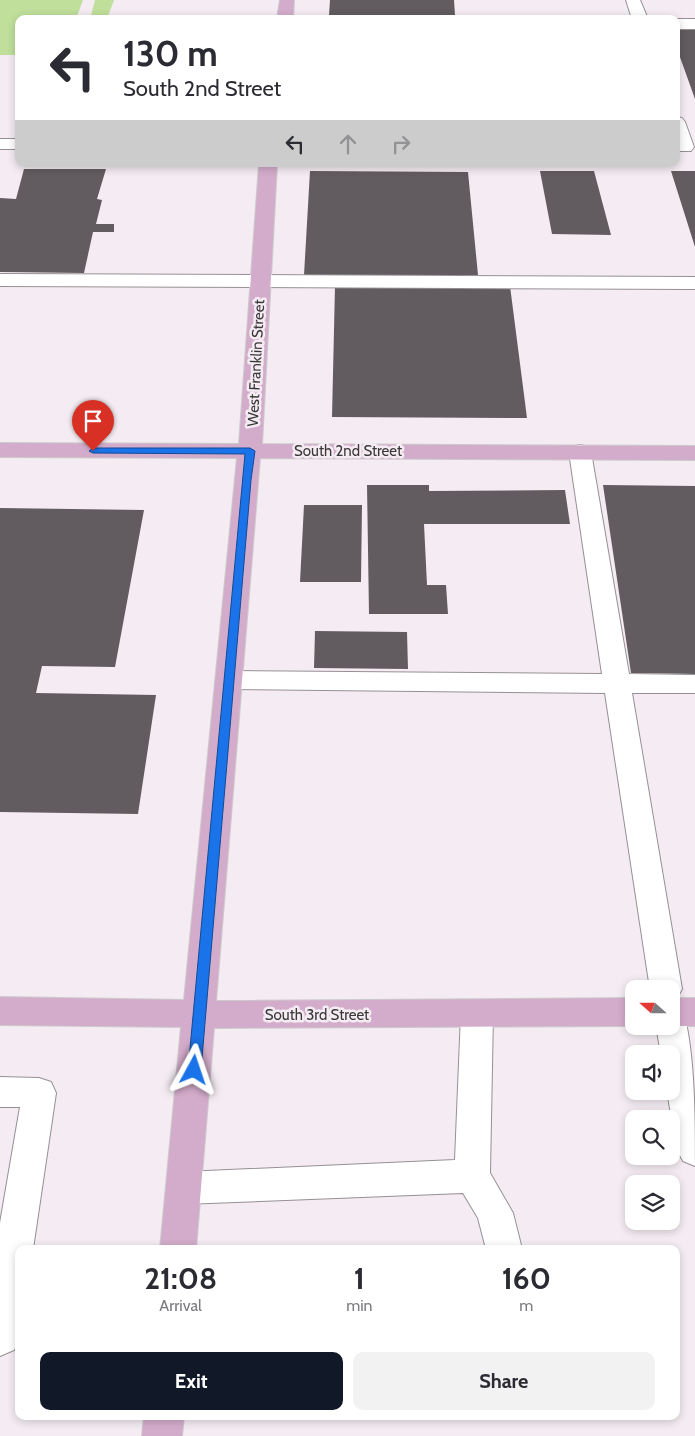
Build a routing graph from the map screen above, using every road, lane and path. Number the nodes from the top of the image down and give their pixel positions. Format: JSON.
{"nodes":[{"id":1,"x":287,"y":0,"type":"edge"},
{"id":2,"x":633,"y":0,"type":"edge"},
{"id":3,"x":285,"y":15,"type":"edge"},
{"id":4,"x":639,"y":15,"type":"edge"},
{"id":5,"x":680,"y":24,"type":"edge"},
{"id":6,"x":695,"y":24,"type":"edge"},
{"id":7,"x":680,"y":133,"type":"edge"},
{"id":8,"x":0,"y":144,"type":"edge"},
{"id":9,"x":15,"y":144,"type":"edge"},
{"id":10,"x":685,"y":147,"type":"edge"},
{"id":11,"x":268,"y":167,"type":"edge"},
{"id":12,"x":0,"y":280,"type":"edge"},
{"id":13,"x":260,"y":282,"type":"junction"},
{"id":14,"x":695,"y":283,"type":"edge"},
{"id":15,"x":0,"y":450,"type":"edge"},
{"id":16,"x":250,"y":451,"type":"junction"},
{"id":17,"x":580,"y":452,"type":"junction"},
{"id":18,"x":695,"y":453,"type":"edge"},
{"id":19,"x":230,"y":680,"type":"junction"},
{"id":20,"x":617,"y":684,"type":"junction"},
{"id":21,"x":695,"y":684,"type":"edge"},
{"id":22,"x":665,"y":980,"type":"edge"},
{"id":23,"x":0,"y":1012,"type":"edge"},
{"id":24,"x":625,"y":1012,"type":"edge"},
{"id":25,"x":680,"y":1012,"type":"edge"},
{"id":26,"x":695,"y":1012,"type":"edge"},
{"id":27,"x":199,"y":1013,"type":"junction"},
{"id":28,"x":477,"y":1014,"type":"junction"},
{"id":29,"x":674,"y":1035,"type":"edge"},
{"id":30,"x":0,"y":1092,"type":"edge"},
{"id":31,"x":695,"y":1150,"type":"edge"},
{"id":32,"x":472,"y":1176,"type":"junction"},
{"id":33,"x":184,"y":1188,"type":"junction"},
{"id":34,"x":178,"y":1245,"type":"edge"},
{"id":35,"x":503,"y":1245,"type":"edge"},
{"id":36,"x":0,"y":1337,"type":"edge"},
{"id":37,"x":164,"y":1420,"type":"edge"},
{"id":38,"x":162,"y":1436,"type":"edge"}],
"edges":[{"from":1,"to":3,"type":"main road"},
{"from":2,"to":4,"type":"street"},
{"from":5,"to":6,"type":"street"},
{"from":7,"to":10,"type":"street"},
{"from":8,"to":9,"type":"street"},
{"from":11,"to":13,"type":"main road","name":"West Franklin Street"},
{"from":12,"to":13,"type":"street"},
{"from":13,"to":14,"type":"street"},
{"from":13,"to":16,"type":"main road","name":"West Franklin Street"},
{"from":15,"to":16,"type":"main road","name":"South 2nd Street"},
{"from":16,"to":17,"type":"main road","name":"South 2nd Street"},
{"from":16,"to":19,"type":"main road","name":"West Franklin Street"},
{"from":17,"to":18,"type":"main road","name":"South 2nd Street"},
{"from":17,"to":20,"type":"street"},
{"from":19,"to":20,"type":"street"},
{"from":19,"to":27,"type":"main road","name":"West Franklin Street"},
{"from":20,"to":21,"type":"street"},
{"from":20,"to":22,"type":"street"},
{"from":23,"to":27,"type":"main road","name":"South 3rd Street"},
{"from":24,"to":28,"type":"main road","name":"South 3rd Street"},
{"from":25,"to":26,"type":"main road"},
{"from":27,"to":28,"type":"main road","name":"South 3rd Street"},
{"from":27,"to":33,"type":"main road","name":"West Franklin Street"},
{"from":28,"to":32,"type":"street"},
{"from":29,"to":31,"type":"street"},
{"from":30,"to":36,"type":"street"},
{"from":32,"to":33,"type":"street"},
{"from":32,"to":35,"type":"street"},
{"from":33,"to":34,"type":"main road","name":"West Franklin Street"},
{"from":37,"to":38,"type":"main road"}]}
